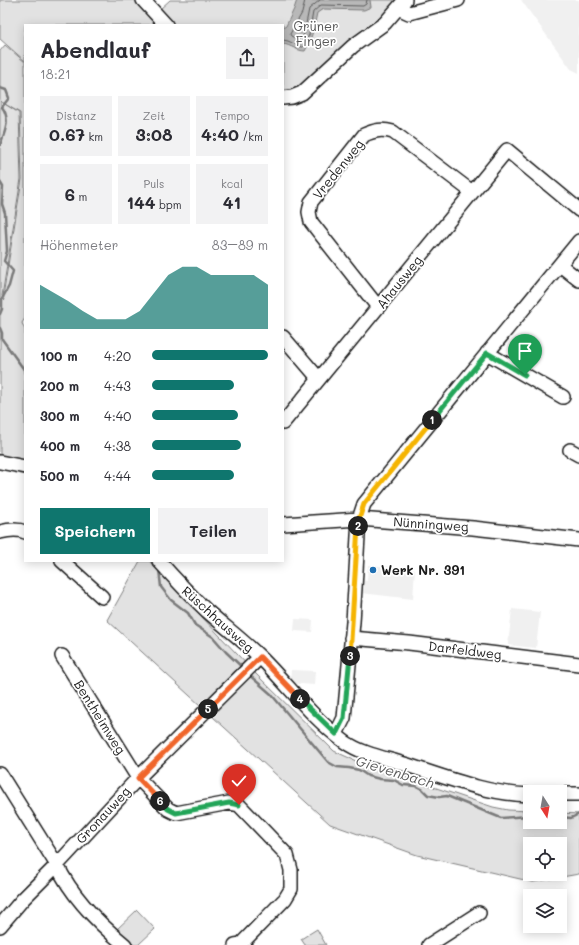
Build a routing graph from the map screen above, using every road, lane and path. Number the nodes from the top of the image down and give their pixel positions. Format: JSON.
{"nodes":[{"id":1,"x":143,"y":0,"type":"edge"},
{"id":2,"x":458,"y":0,"type":"edge"},
{"id":3,"x":402,"y":4,"type":"edge"},
{"id":4,"x":165,"y":24,"type":"edge"},
{"id":5,"x":284,"y":98,"type":"edge"},
{"id":6,"x":472,"y":192,"type":"junction"},
{"id":7,"x":579,"y":210,"type":"edge"},
{"id":8,"x":579,"y":241,"type":"edge"},
{"id":9,"x":560,"y":265,"type":"junction"},
{"id":10,"x":579,"y":280,"type":"edge"},
{"id":11,"x":378,"y":307,"type":"junction"},
{"id":12,"x":284,"y":338,"type":"edge"},
{"id":13,"x":487,"y":353,"type":"junction"},
{"id":14,"x":319,"y":380,"type":"junction"},
{"id":15,"x":564,"y":397,"type":"dead end"},
{"id":16,"x":284,"y":422,"type":"edge"},
{"id":17,"x":0,"y":462,"type":"edge"},
{"id":18,"x":24,"y":467,"type":"edge"},
{"id":19,"x":359,"y":519,"type":"junction"},
{"id":20,"x":284,"y":524,"type":"edge"},
{"id":21,"x":0,"y":532,"type":"edge"},
{"id":22,"x":24,"y":532,"type":"edge"},
{"id":23,"x":579,"y":540,"type":"edge"},
{"id":24,"x":63,"y":562,"type":"edge"},
{"id":25,"x":165,"y":563,"type":"edge"},
{"id":26,"x":102,"y":597,"type":"dead end"},
{"id":27,"x":351,"y":638,"type":"junction"},
{"id":28,"x":62,"y":656,"type":"dead end"},
{"id":29,"x":260,"y":657,"type":"junction"},
{"id":30,"x":579,"y":664,"type":"edge"},
{"id":31,"x":336,"y":734,"type":"junction"},
{"id":32,"x":0,"y":774,"type":"edge"},
{"id":33,"x":138,"y":778,"type":"junction"},
{"id":34,"x":523,"y":794,"type":"edge"},
{"id":35,"x":567,"y":794,"type":"edge"},
{"id":36,"x":579,"y":794,"type":"edge"},
{"id":37,"x":57,"y":865,"type":"junction"},
{"id":38,"x":479,"y":913,"type":"dead end"},
{"id":39,"x":0,"y":926,"type":"edge"},
{"id":40,"x":125,"y":945,"type":"edge"},
{"id":41,"x":235,"y":945,"type":"edge"},
{"id":42,"x":429,"y":945,"type":"edge"}],
"edges":[{"from":1,"to":4,"type":"street"},
{"from":2,"to":3,"type":"street"},
{"from":3,"to":5,"type":"street"},
{"from":6,"to":7,"type":"street","name":"Ahausweg"},
{"from":6,"to":11,"type":"street","name":"Ahausweg"},
{"from":6,"to":11,"type":"street","name":"Vredenweg"},
{"from":8,"to":9,"type":"street"},
{"from":9,"to":10,"type":"street"},
{"from":9,"to":13,"type":"street"},
{"from":11,"to":14,"type":"street","name":"Ahausweg"},
{"from":12,"to":14,"type":"street"},
{"from":13,"to":15,"type":"street"},
{"from":13,"to":19,"type":"street"},
{"from":14,"to":16,"type":"street","name":"Ahausweg"},
{"from":17,"to":18,"type":"street"},
{"from":19,"to":20,"type":"street","name":"Nünningweg"},
{"from":19,"to":23,"type":"street","name":"Nünningweg"},
{"from":19,"to":27,"type":"street"},
{"from":21,"to":22,"type":"street"},
{"from":24,"to":26,"type":"street"},
{"from":25,"to":29,"type":"street","name":"Rüschhausweg"},
{"from":27,"to":30,"type":"street","name":"Darfeldweg"},
{"from":27,"to":31,"type":"street"},
{"from":28,"to":33,"type":"street","name":"Bentheimweg"},
{"from":29,"to":31,"type":"street","name":"Rüschhausweg"},
{"from":29,"to":33,"type":"street","name":"Gronauweg"},
{"from":31,"to":34,"type":"street","name":"Rüschhausweg"},
{"from":32,"to":37,"type":"street"},
{"from":33,"to":37,"type":"street","name":"Gronauweg"},
{"from":33,"to":41,"type":"street","name":"Bentheimweg"},
{"from":35,"to":36,"type":"street"},
{"from":37,"to":39,"type":"street","name":"Gronauweg"},
{"from":37,"to":40,"type":"street"},
{"from":38,"to":42,"type":"street"}]}
